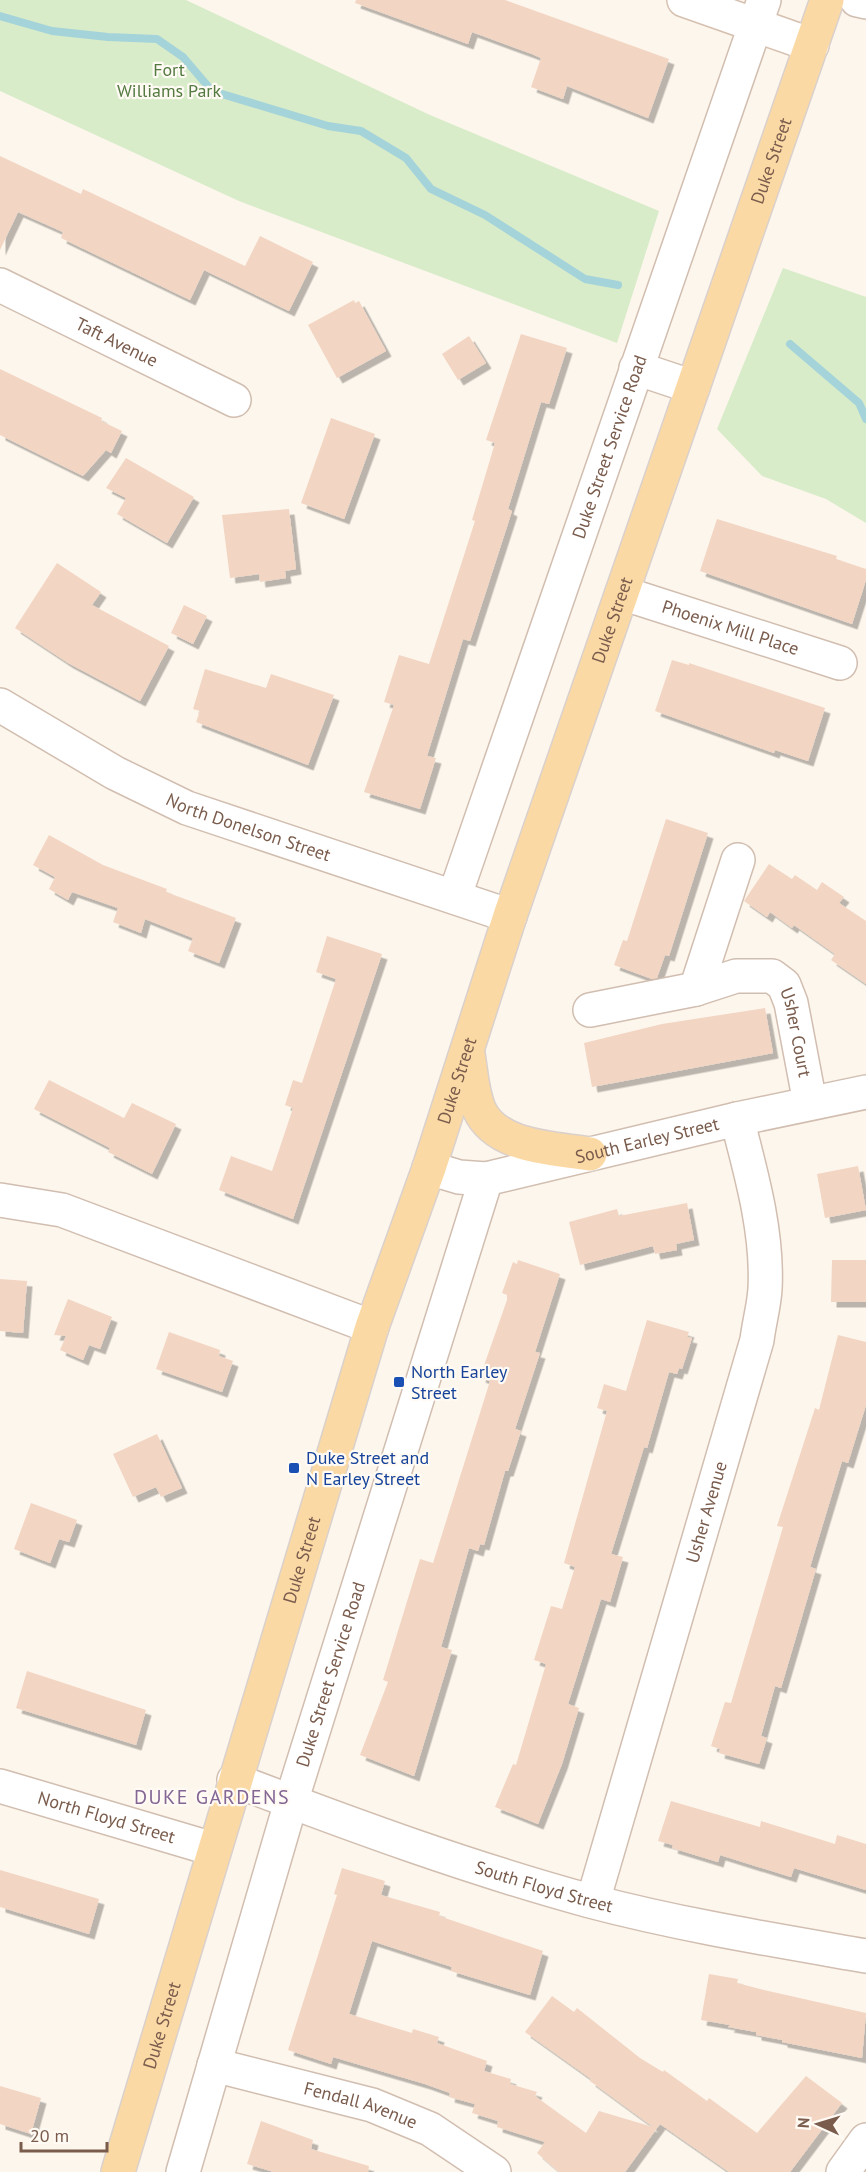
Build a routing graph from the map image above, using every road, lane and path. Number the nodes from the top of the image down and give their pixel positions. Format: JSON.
{"nodes":[{"id":1,"x":684,"y":0,"type":"edge"},
{"id":2,"x":827,"y":0,"type":"edge"},
{"id":3,"x":857,"y":0,"type":"edge"},
{"id":4,"x":866,"y":2,"type":"edge"},
{"id":5,"x":760,"y":12,"type":"edge"},
{"id":6,"x":812,"y":45,"type":"junction"},
{"id":7,"x":0,"y":285,"type":"edge"},
{"id":8,"x":636,"y":368,"type":"junction"},
{"id":9,"x":693,"y":387,"type":"junction"},
{"id":10,"x":234,"y":400,"type":"dead end"},
{"id":11,"x":622,"y":593,"type":"junction"},
{"id":12,"x":840,"y":663,"type":"dead end"},
{"id":13,"x":0,"y":705,"type":"edge"},
{"id":14,"x":738,"y":860,"type":"dead end"},
{"id":15,"x":455,"y":896,"type":"junction"},
{"id":16,"x":510,"y":916,"type":"junction"},
{"id":17,"x":696,"y":989,"type":"junction"},
{"id":18,"x":590,"y":1010,"type":"dead end"},
{"id":19,"x":467,"y":1049,"type":"junction"},
{"id":20,"x":866,"y":1092,"type":"edge"},
{"id":21,"x":810,"y":1103,"type":"junction"},
{"id":22,"x":737,"y":1119,"type":"junction"},
{"id":23,"x":590,"y":1154,"type":"junction"},
{"id":24,"x":429,"y":1168,"type":"junction"},
{"id":25,"x":486,"y":1179,"type":"junction"},
{"id":26,"x":0,"y":1200,"type":"edge"},
{"id":27,"x":372,"y":1327,"type":"junction"},
{"id":28,"x":234,"y":1780,"type":"junction"},
{"id":29,"x":0,"y":1786,"type":"edge"},
{"id":30,"x":291,"y":1802,"type":"junction"},
{"id":31,"x":213,"y":1849,"type":"junction"},
{"id":32,"x":593,"y":1901,"type":"junction"},
{"id":33,"x":866,"y":1956,"type":"edge"},
{"id":34,"x":214,"y":2065,"type":"junction"},
{"id":35,"x":866,"y":2140,"type":"edge"},
{"id":36,"x":118,"y":2172,"type":"edge"},
{"id":37,"x":183,"y":2172,"type":"edge"},
{"id":38,"x":494,"y":2172,"type":"edge"},
{"id":39,"x":843,"y":2172,"type":"edge"}],
"edges":[{"from":1,"to":5,"type":"street"},
{"from":2,"to":6,"type":"main road","name":"Duke Street"},
{"from":3,"to":4,"type":"street"},
{"from":5,"to":6,"type":"street"},
{"from":5,"to":8,"type":"street","name":"Duke Street Service Road"},
{"from":6,"to":9,"type":"main road","name":"Duke Street"},
{"from":7,"to":10,"type":"street","name":"Taft Avenue"},
{"from":8,"to":9,"type":"street"},
{"from":8,"to":15,"type":"street","name":"Duke Street Service Road"},
{"from":9,"to":11,"type":"main road","name":"Duke Street"},
{"from":11,"to":12,"type":"street","name":"Phoenix Mill Place"},
{"from":11,"to":16,"type":"main road","name":"Duke Street"},
{"from":13,"to":15,"type":"street","name":"North Donelson Street"},
{"from":14,"to":17,"type":"street"},
{"from":15,"to":16,"type":"street","name":"North Donelson Street"},
{"from":16,"to":19,"type":"main road","name":"Duke Street"},
{"from":17,"to":18,"type":"street","name":"Usher Court"},
{"from":17,"to":21,"type":"street","name":"Usher Court"},
{"from":19,"to":23,"type":"main road"},
{"from":19,"to":24,"type":"main road","name":"Duke Street"},
{"from":20,"to":21,"type":"street","name":"South Earley Street"},
{"from":21,"to":22,"type":"street","name":"South Earley Street"},
{"from":22,"to":23,"type":"street","name":"South Earley Street"},
{"from":22,"to":32,"type":"street","name":"Usher Avenue"},
{"from":23,"to":25,"type":"street","name":"South Earley Street"},
{"from":24,"to":25,"type":"street","name":"South Earley Street"},
{"from":24,"to":27,"type":"main road","name":"Duke Street"},
{"from":25,"to":30,"type":"street","name":"Duke Street Service Road"},
{"from":26,"to":27,"type":"street"},
{"from":27,"to":28,"type":"main road","name":"Duke Street"},
{"from":28,"to":30,"type":"street","name":"South Floyd Street"},
{"from":28,"to":31,"type":"main road","name":"Duke Street"},
{"from":29,"to":31,"type":"street","name":"North Floyd Street"},
{"from":30,"to":32,"type":"street","name":"South Floyd Street"},
{"from":30,"to":34,"type":"street","name":"Duke Street Service Road"},
{"from":31,"to":36,"type":"main road","name":"Duke Street"},
{"from":32,"to":33,"type":"street","name":"South Floyd Street"},
{"from":34,"to":37,"type":"street","name":"Duke Street Service Road"},
{"from":34,"to":38,"type":"street","name":"Fendall Avenue"},
{"from":35,"to":39,"type":"street"}]}
